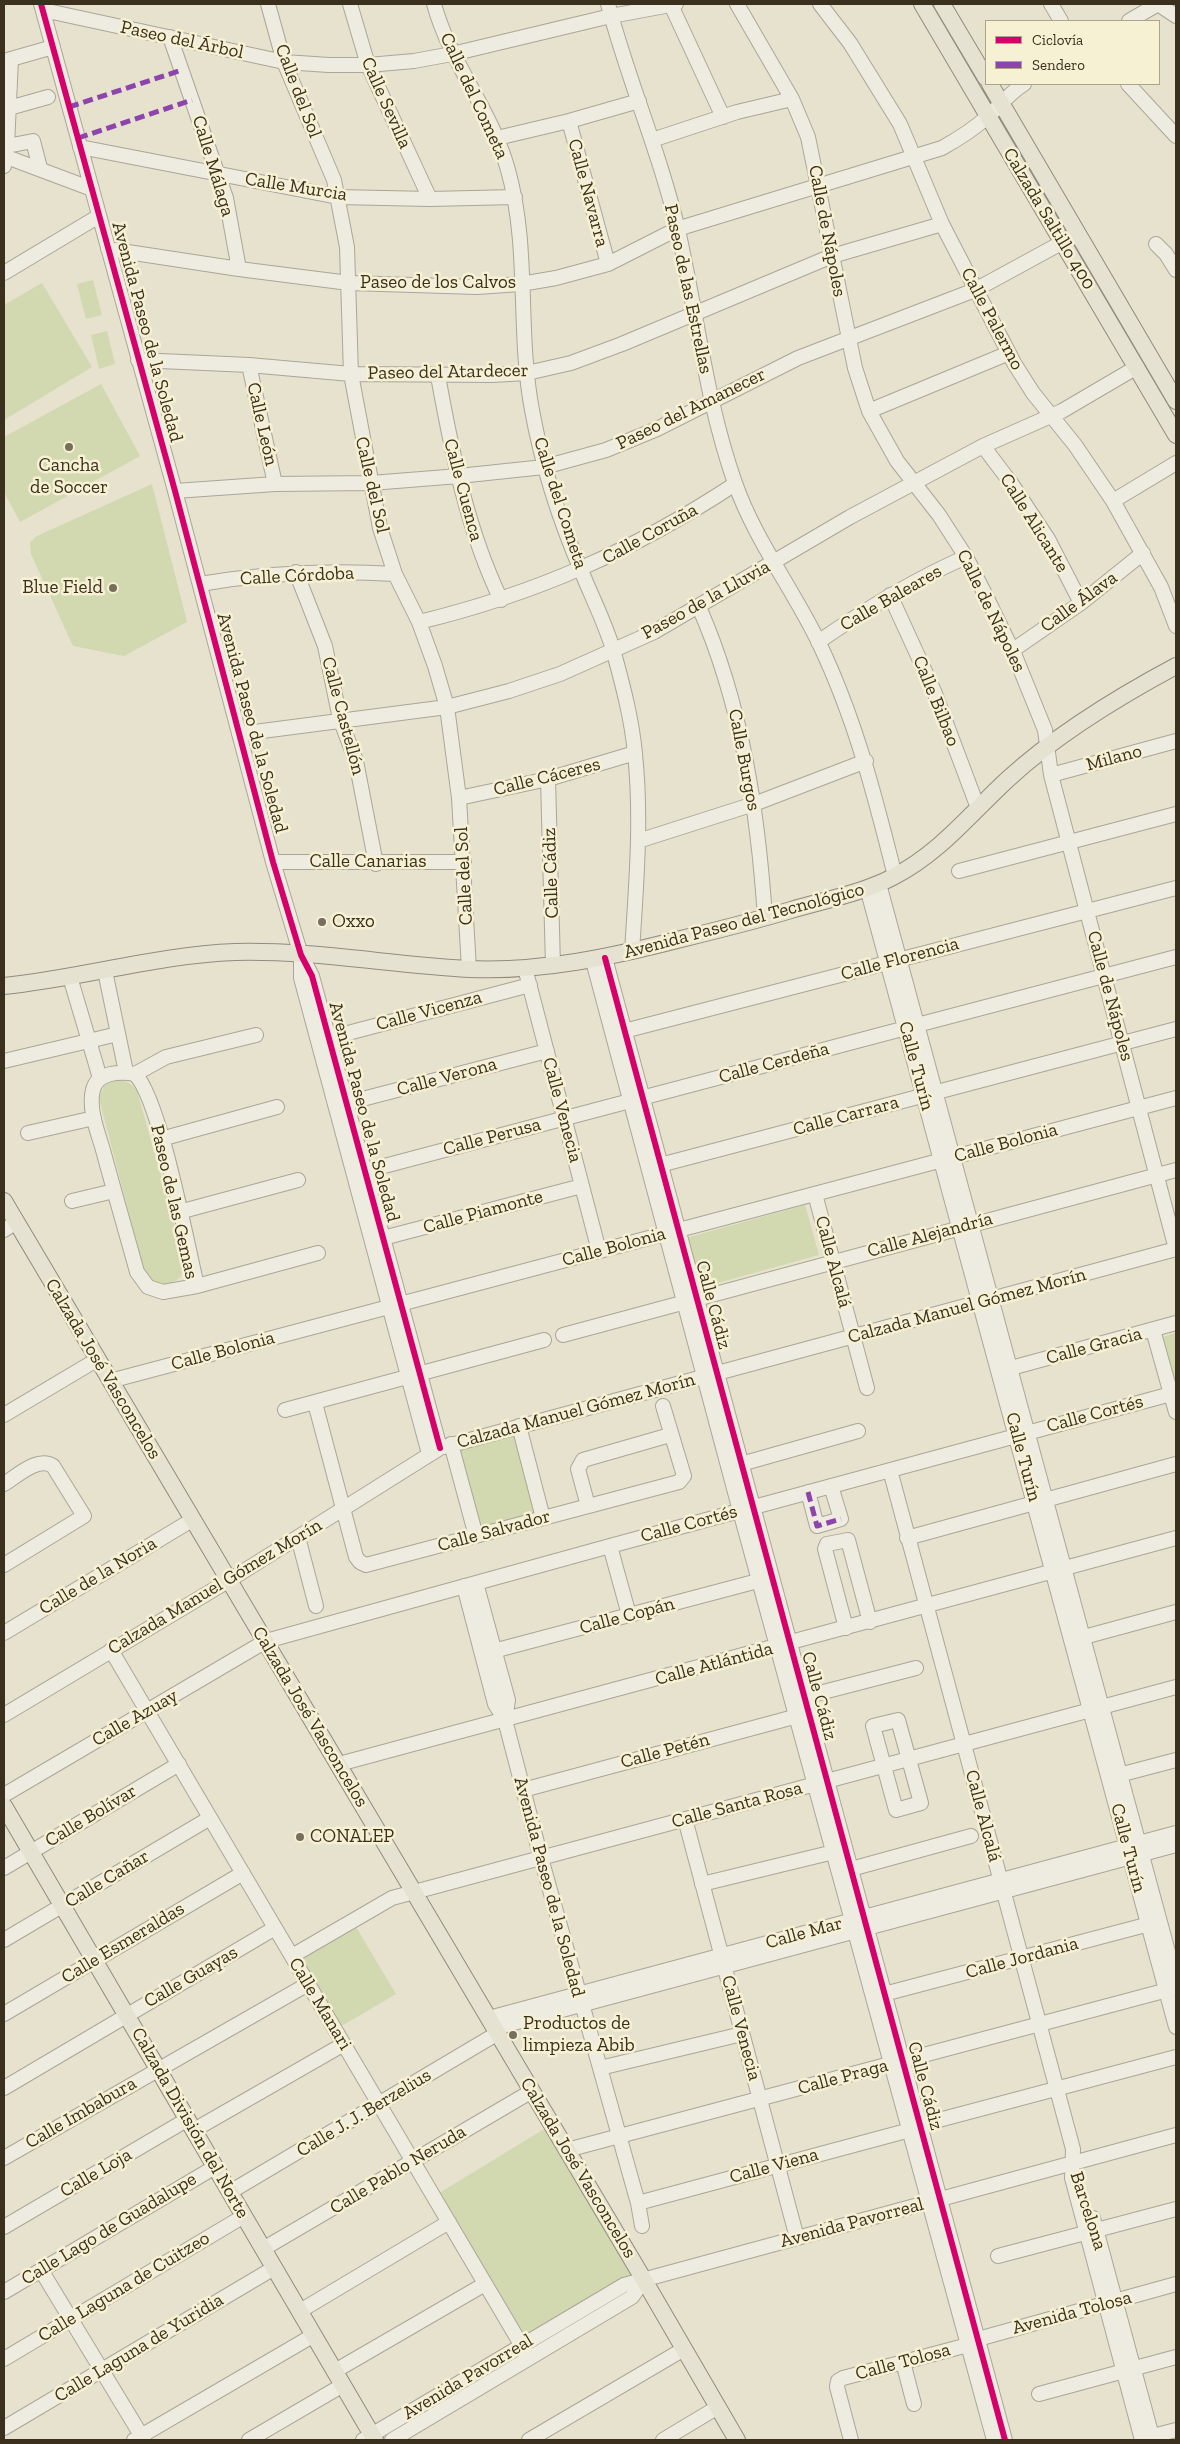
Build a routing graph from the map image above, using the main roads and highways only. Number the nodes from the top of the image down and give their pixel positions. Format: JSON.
{"nodes":[{"id":1,"x":922,"y":4,"type":"edge"},
{"id":2,"x":942,"y":4,"type":"edge"},
{"id":3,"x":985,"y":76,"type":"edge"},
{"id":4,"x":991,"y":85,"type":"edge"},
{"id":5,"x":1176,"y":401,"type":"edge"},
{"id":6,"x":1176,"y":435,"type":"edge"},
{"id":7,"x":1176,"y":666,"type":"edge"},
{"id":8,"x":4,"y":986,"type":"edge"},
{"id":9,"x":4,"y":1201,"type":"edge"},
{"id":10,"x":10,"y":1226,"type":"edge"},
{"id":11,"x":4,"y":1806,"type":"edge"},
{"id":12,"x":370,"y":2438,"type":"edge"},
{"id":13,"x":737,"y":2440,"type":"edge"}],
"edges":[{"from":1,"to":6,"type":"main road","name":"Calzada Saltillo 400"},
{"from":2,"to":3,"type":"main road"},
{"from":4,"to":5,"type":"main road","name":"Calzada Saltillo 400"},
{"from":7,"to":8,"type":"main road","name":"Avenida Paseo del Tecnológico"},
{"from":9,"to":10,"type":"main road","name":"Calzada José Vasconcelos"},
{"from":10,"to":13,"type":"main road","name":"Calzada José Vasconcelos"},
{"from":11,"to":12,"type":"main road","name":"Calzada División del Norte"}]}
